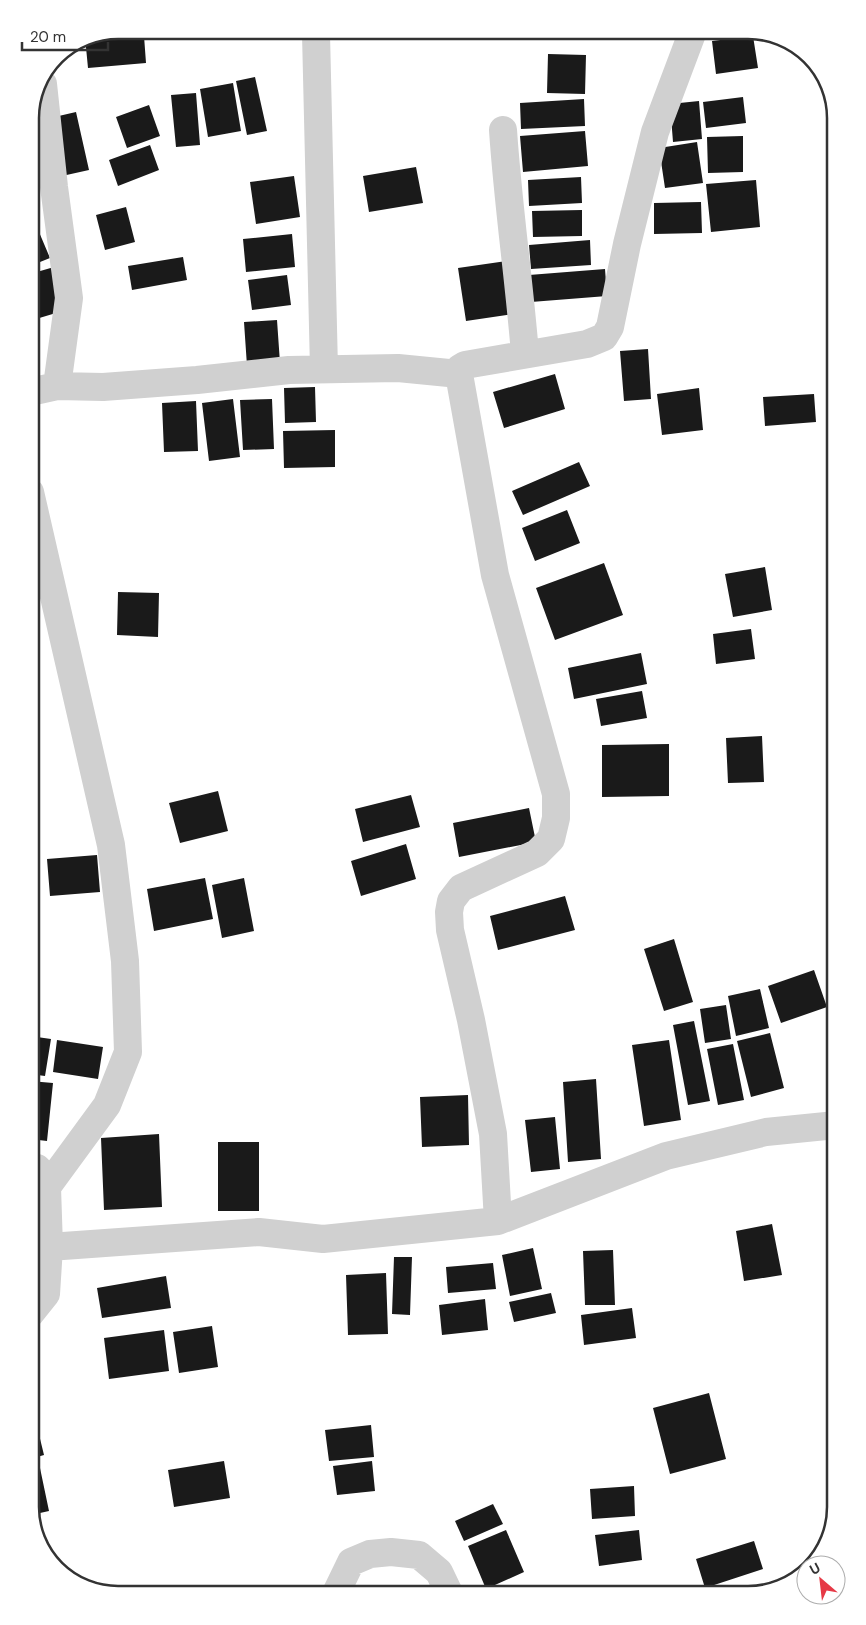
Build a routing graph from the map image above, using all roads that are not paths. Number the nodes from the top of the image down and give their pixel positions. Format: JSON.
{"nodes":[{"id":1,"x":316,"y":39,"type":"edge"},
{"id":2,"x":690,"y":39,"type":"edge"},
{"id":3,"x":44,"y":91,"type":"edge"},
{"id":4,"x":503,"y":130,"type":"dead end"},
{"id":5,"x":525,"y":354,"type":"junction"},
{"id":6,"x":324,"y":369,"type":"junction"},
{"id":7,"x":459,"y":374,"type":"junction"},
{"id":8,"x":57,"y":386,"type":"junction"},
{"id":9,"x":39,"y":390,"type":"edge"},
{"id":10,"x":39,"y":531,"type":"edge"},
{"id":11,"x":827,"y":1126,"type":"edge"},
{"id":12,"x":39,"y":1177,"type":"edge"},
{"id":13,"x":498,"y":1221,"type":"junction"},
{"id":14,"x":49,"y":1247,"type":"junction"},
{"id":15,"x":39,"y":1303,"type":"edge"},
{"id":16,"x":339,"y":1586,"type":"edge"},
{"id":17,"x":446,"y":1586,"type":"edge"}],
"edges":[{"from":1,"to":6,"type":"street"},
{"from":2,"to":5,"type":"street"},
{"from":3,"to":8,"type":"street"},
{"from":4,"to":5,"type":"street"},
{"from":5,"to":7,"type":"street"},
{"from":6,"to":7,"type":"street"},
{"from":6,"to":8,"type":"street"},
{"from":7,"to":13,"type":"street"},
{"from":8,"to":9,"type":"street"},
{"from":10,"to":12,"type":"street"},
{"from":11,"to":13,"type":"street"},
{"from":12,"to":14,"type":"street"},
{"from":13,"to":14,"type":"street"},
{"from":14,"to":15,"type":"street"},
{"from":16,"to":17,"type":"street"}]}
